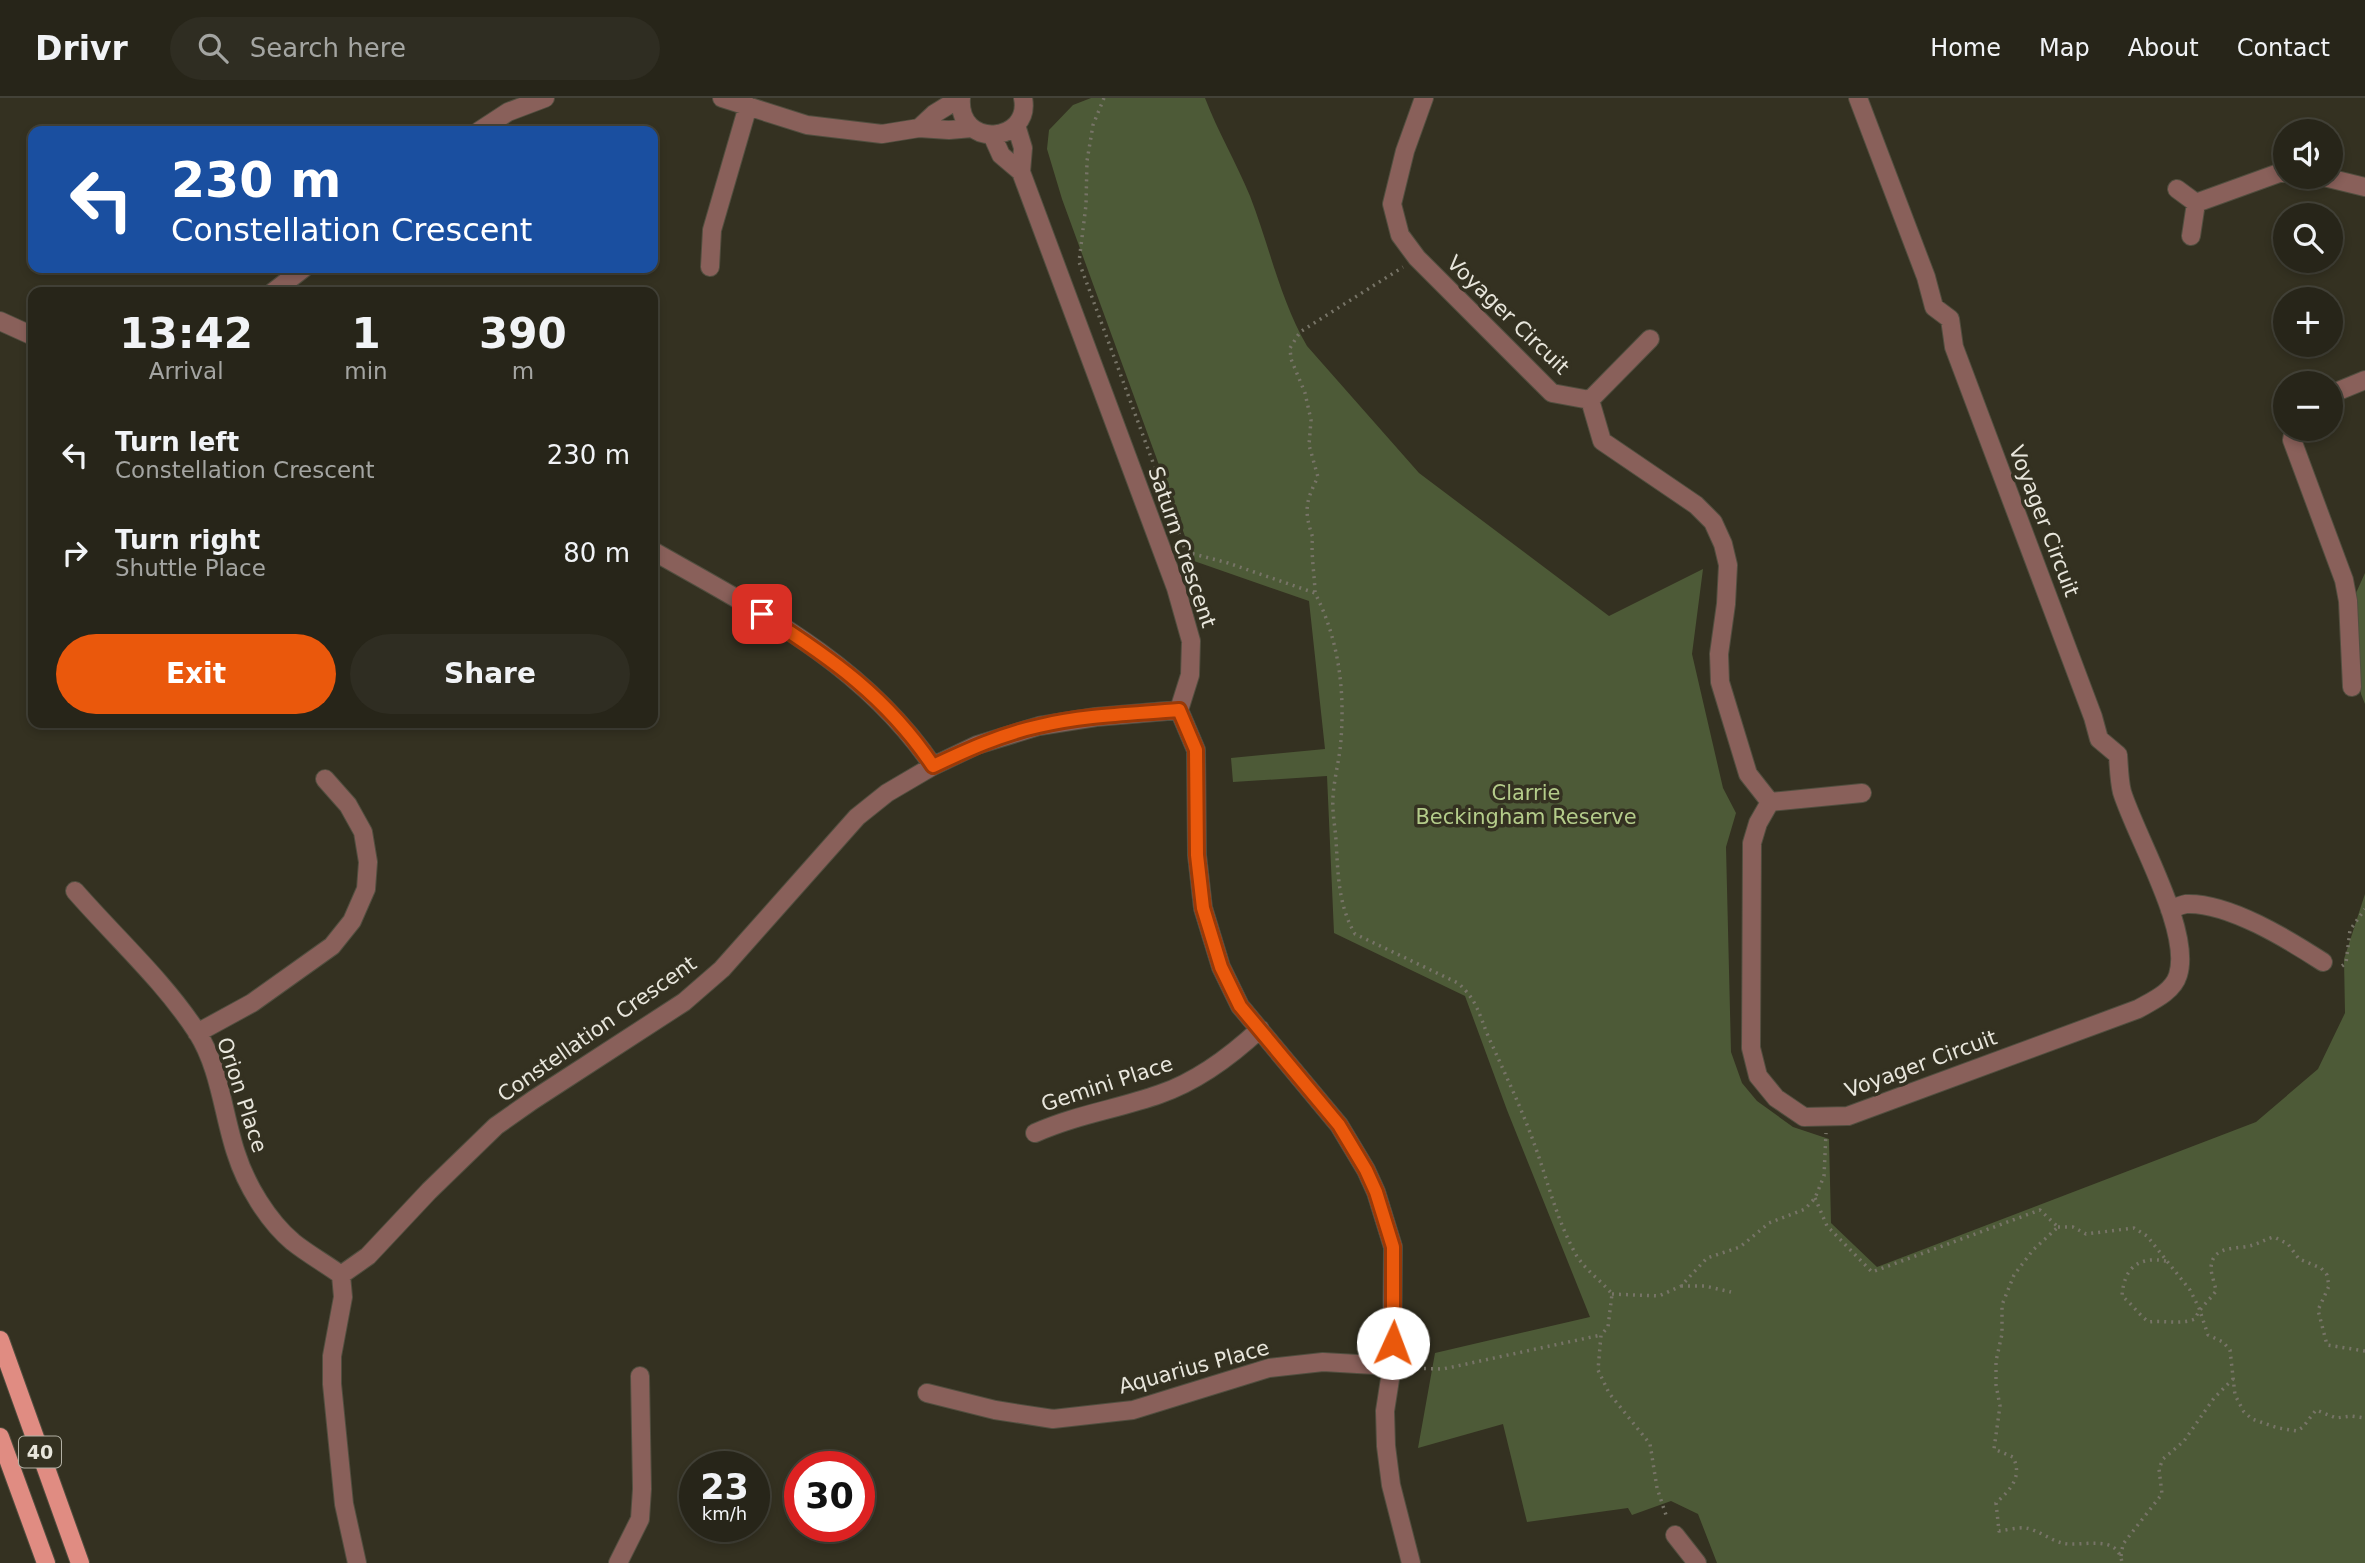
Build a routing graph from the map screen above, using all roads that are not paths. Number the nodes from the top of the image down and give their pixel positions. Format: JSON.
{"nodes":[{"id":1,"x":545,"y":98,"type":"edge"},
{"id":2,"x":722,"y":98,"type":"edge"},
{"id":3,"x":960,"y":98,"type":"edge"},
{"id":4,"x":1040,"y":98,"type":"edge"},
{"id":5,"x":1424,"y":98,"type":"edge"},
{"id":6,"x":1858,"y":98,"type":"edge"},
{"id":7,"x":505,"y":105,"type":"edge"},
{"id":8,"x":748,"y":106,"type":"junction"},
{"id":9,"x":1021,"y":111,"type":"edge"},
{"id":10,"x":484,"y":126,"type":"edge"},
{"id":11,"x":919,"y":128,"type":"junction"},
{"id":12,"x":972,"y":128,"type":"junction"},
{"id":13,"x":992,"y":135,"type":"junction"},
{"id":14,"x":1021,"y":172,"type":"junction"},
{"id":15,"x":2273,"y":175,"type":"edge"},
{"id":16,"x":2343,"y":182,"type":"edge"},
{"id":17,"x":2365,"y":187,"type":"edge"},
{"id":18,"x":2176,"y":189,"type":"dead end"},
{"id":19,"x":2196,"y":203,"type":"junction"},
{"id":20,"x":2191,"y":236,"type":"dead end"},
{"id":21,"x":710,"y":267,"type":"dead end"},
{"id":22,"x":298,"y":273,"type":"edge"},
{"id":23,"x":279,"y":287,"type":"edge"},
{"id":24,"x":0,"y":321,"type":"edge"},
{"id":25,"x":28,"y":334,"type":"edge"},
{"id":26,"x":1650,"y":339,"type":"dead end"},
{"id":27,"x":2365,"y":380,"type":"edge"},
{"id":28,"x":2343,"y":389,"type":"edge"},
{"id":29,"x":1590,"y":400,"type":"junction"},
{"id":30,"x":2292,"y":441,"type":"edge"},
{"id":31,"x":658,"y":554,"type":"edge"},
{"id":32,"x":2352,"y":687,"type":"dead end"},
{"id":33,"x":1179,"y":710,"type":"junction"},
{"id":34,"x":933,"y":766,"type":"junction"},
{"id":35,"x":325,"y":779,"type":"dead end"},
{"id":36,"x":1862,"y":793,"type":"dead end"},
{"id":37,"x":1770,"y":802,"type":"junction"},
{"id":38,"x":75,"y":891,"type":"dead end"},
{"id":39,"x":2170,"y":910,"type":"junction"},
{"id":40,"x":2323,"y":962,"type":"road end"},
{"id":41,"x":1260,"y":1029,"type":"junction"},
{"id":42,"x":197,"y":1033,"type":"junction"},
{"id":43,"x":1035,"y":1133,"type":"dead end"},
{"id":44,"x":341,"y":1275,"type":"junction"},
{"id":45,"x":0,"y":1340,"type":"edge"},
{"id":46,"x":1392,"y":1366,"type":"junction"},
{"id":47,"x":640,"y":1376,"type":"dead end"},
{"id":48,"x":927,"y":1393,"type":"dead end"},
{"id":49,"x":0,"y":1437,"type":"edge"},
{"id":50,"x":1675,"y":1535,"type":"road end"},
{"id":51,"x":46,"y":1563,"type":"edge"},
{"id":52,"x":80,"y":1563,"type":"edge"},
{"id":53,"x":357,"y":1563,"type":"edge"},
{"id":54,"x":618,"y":1563,"type":"edge"},
{"id":55,"x":1411,"y":1563,"type":"edge"},
{"id":56,"x":1697,"y":1563,"type":"edge"}],
"edges":[{"from":1,"to":7,"type":"street"},
{"from":2,"to":8,"type":"street"},
{"from":3,"to":11,"type":"street"},
{"from":3,"to":12,"type":"street"},
{"from":4,"to":9,"type":"street"},
{"from":5,"to":29,"type":"street","name":"Voyager Circuit"},
{"from":6,"to":39,"type":"street","name":"Voyager Circuit"},
{"from":7,"to":10,"type":"street"},
{"from":8,"to":11,"type":"street"},
{"from":8,"to":21,"type":"street"},
{"from":9,"to":13,"type":"street"},
{"from":9,"to":14,"type":"street","name":"Saturn Crescent"},
{"from":11,"to":12,"type":"street"},
{"from":12,"to":13,"type":"street"},
{"from":13,"to":14,"type":"street","name":"Saturn Crescent"},
{"from":14,"to":33,"type":"street","name":"Saturn Crescent"},
{"from":15,"to":19,"type":"street"},
{"from":16,"to":17,"type":"street"},
{"from":18,"to":19,"type":"street"},
{"from":19,"to":20,"type":"street"},
{"from":22,"to":23,"type":"street"},
{"from":24,"to":25,"type":"street"},
{"from":26,"to":29,"type":"street"},
{"from":27,"to":28,"type":"street"},
{"from":29,"to":37,"type":"street"},
{"from":30,"to":32,"type":"street"},
{"from":31,"to":34,"type":"street"},
{"from":33,"to":34,"type":"street","name":"Constellation Crescent"},
{"from":33,"to":41,"type":"street"},
{"from":34,"to":44,"type":"street","name":"Constellation Crescent"},
{"from":35,"to":42,"type":"street"},
{"from":36,"to":37,"type":"street"},
{"from":37,"to":39,"type":"street","name":"Voyager Circuit"},
{"from":38,"to":42,"type":"street","name":"Orion Place"},
{"from":39,"to":40,"type":"street"},
{"from":41,"to":43,"type":"street","name":"Gemini Place"},
{"from":41,"to":46,"type":"street"},
{"from":42,"to":44,"type":"street","name":"Orion Place"},
{"from":44,"to":53,"type":"street"},
{"from":45,"to":52,"type":"main road","number":"40"},
{"from":46,"to":48,"type":"street","name":"Aquarius Place"},
{"from":46,"to":55,"type":"street"},
{"from":47,"to":54,"type":"street"},
{"from":49,"to":51,"type":"main road","number":"40"},
{"from":50,"to":56,"type":"street"}]}
